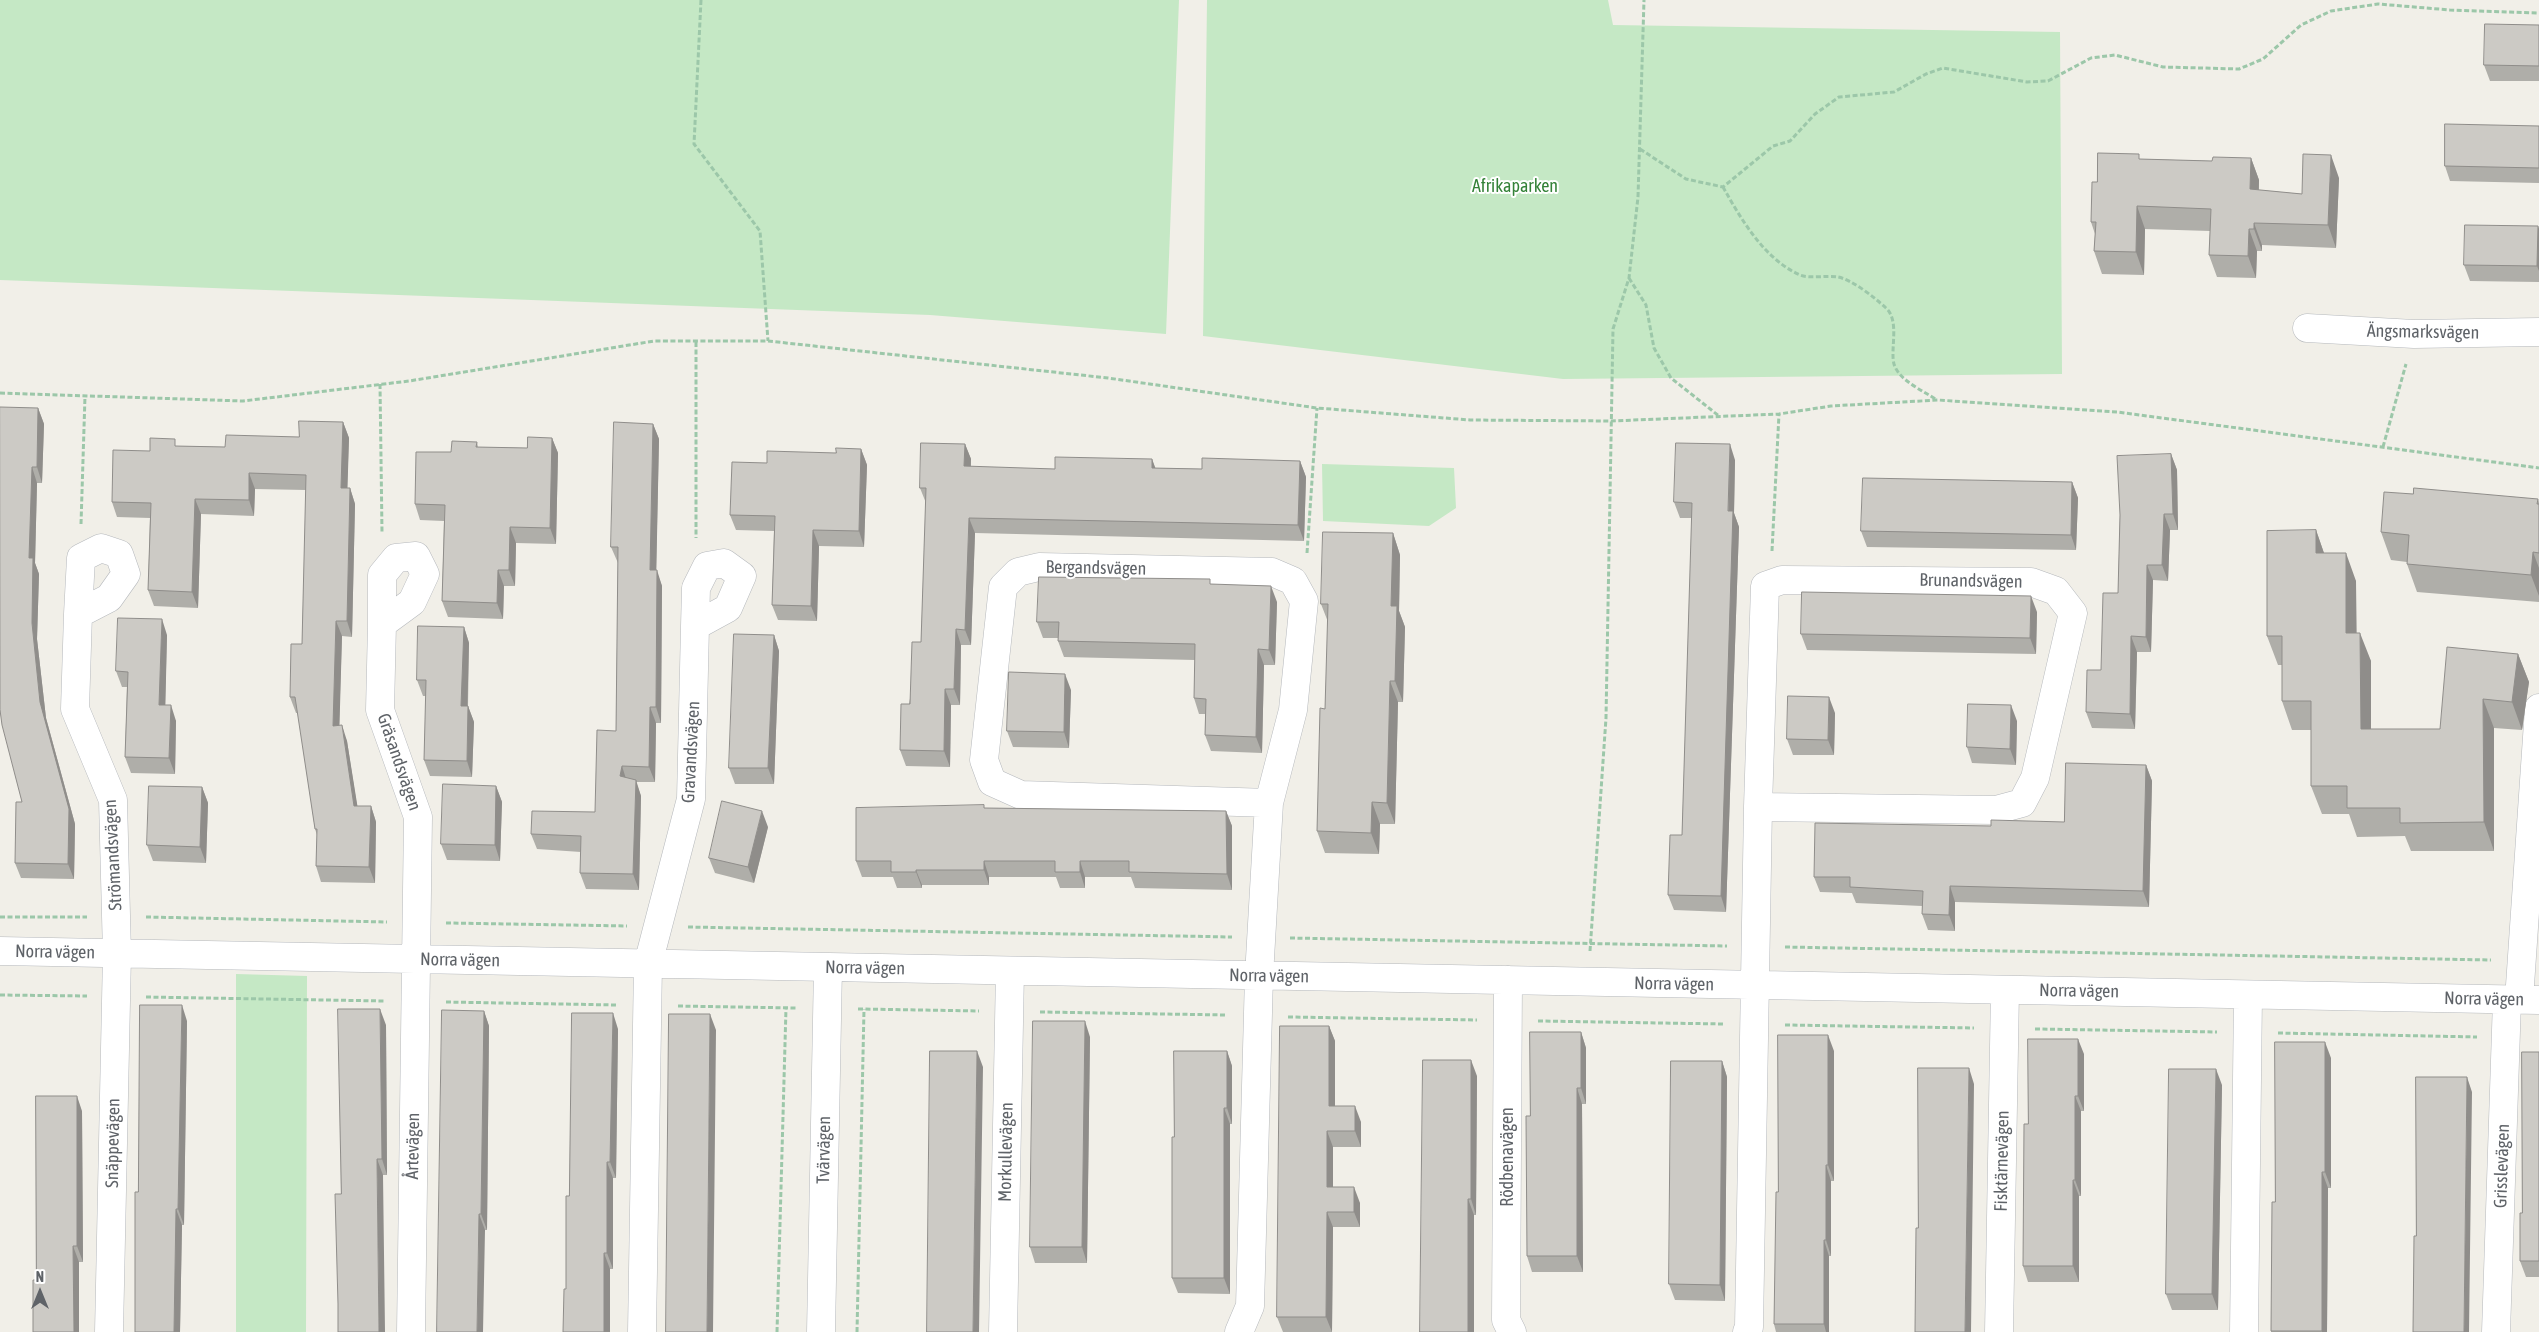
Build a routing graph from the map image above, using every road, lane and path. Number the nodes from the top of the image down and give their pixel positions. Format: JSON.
{"nodes":[{"id":1,"x":701,"y":0,"type":"edge"},
{"id":2,"x":1644,"y":0,"type":"edge"},
{"id":3,"x":2539,"y":13,"type":"edge"},
{"id":4,"x":1639,"y":148,"type":"junction"},
{"id":5,"x":1723,"y":187,"type":"junction"},
{"id":6,"x":1629,"y":278,"type":"junction"},
{"id":7,"x":2307,"y":328,"type":"dead end"},
{"id":8,"x":2539,"y":332,"type":"edge"},
{"id":9,"x":2414,"y":334,"type":"junction"},
{"id":10,"x":696,"y":341,"type":"junction"},
{"id":11,"x":768,"y":341,"type":"junction"},
{"id":12,"x":380,"y":384,"type":"junction"},
{"id":13,"x":0,"y":392,"type":"edge"},
{"id":14,"x":84,"y":396,"type":"junction"},
{"id":15,"x":1938,"y":400,"type":"junction"},
{"id":16,"x":1317,"y":408,"type":"junction"},
{"id":17,"x":1779,"y":414,"type":"junction"},
{"id":18,"x":1720,"y":417,"type":"junction"},
{"id":19,"x":1611,"y":421,"type":"junction"},
{"id":20,"x":2383,"y":448,"type":"junction"},
{"id":21,"x":2539,"y":468,"type":"edge"},
{"id":22,"x":696,"y":541,"type":"dead end"},
{"id":23,"x":80,"y":558,"type":"junction"},
{"id":24,"x":382,"y":575,"type":"junction"},
{"id":25,"x":1764,"y":586,"type":"junction"},
{"id":26,"x":1304,"y":601,"type":"junction"},
{"id":27,"x":78,"y":614,"type":"junction"},
{"id":28,"x":382,"y":624,"type":"junction"},
{"id":29,"x":696,"y":626,"type":"dead end"},
{"id":30,"x":2539,"y":708,"type":"edge"},
{"id":31,"x":1269,"y":803,"type":"junction"},
{"id":32,"x":1758,"y":807,"type":"junction"},
{"id":33,"x":0,"y":951,"type":"edge"},
{"id":34,"x":117,"y":954,"type":"junction"},
{"id":35,"x":416,"y":960,"type":"junction"},
{"id":36,"x":648,"y":964,"type":"junction"},
{"id":37,"x":828,"y":967,"type":"junction"},
{"id":38,"x":1010,"y":971,"type":"junction"},
{"id":39,"x":1259,"y":976,"type":"junction"},
{"id":40,"x":1508,"y":980,"type":"junction"},
{"id":41,"x":1588,"y":982,"type":"junction"},
{"id":42,"x":1755,"y":985,"type":"junction"},
{"id":43,"x":2005,"y":990,"type":"junction"},
{"id":44,"x":2248,"y":995,"type":"junction"},
{"id":45,"x":2522,"y":1000,"type":"edge"},
{"id":46,"x":786,"y":1008,"type":"dead end"},
{"id":47,"x":864,"y":1010,"type":"dead end"},
{"id":48,"x":109,"y":1332,"type":"edge"},
{"id":49,"x":411,"y":1332,"type":"edge"},
{"id":50,"x":642,"y":1332,"type":"edge"},
{"id":51,"x":777,"y":1332,"type":"edge"},
{"id":52,"x":821,"y":1332,"type":"edge"},
{"id":53,"x":857,"y":1332,"type":"edge"},
{"id":54,"x":1002,"y":1332,"type":"edge"},
{"id":55,"x":1239,"y":1332,"type":"edge"},
{"id":56,"x":1512,"y":1332,"type":"edge"},
{"id":57,"x":1747,"y":1332,"type":"edge"},
{"id":58,"x":1999,"y":1332,"type":"edge"},
{"id":59,"x":2244,"y":1332,"type":"edge"},
{"id":60,"x":2496,"y":1332,"type":"edge"}],
"edges":[{"from":1,"to":11,"type":"path"},
{"from":2,"to":4,"type":"path"},
{"from":3,"to":5,"type":"path"},
{"from":4,"to":5,"type":"path"},
{"from":4,"to":6,"type":"path"},
{"from":5,"to":15,"type":"path"},
{"from":6,"to":18,"type":"path"},
{"from":6,"to":19,"type":"path"},
{"from":7,"to":9,"type":"street","name":"Ängsmarksvägen"},
{"from":8,"to":9,"type":"street","name":"Ängsmarksvägen"},
{"from":9,"to":20,"type":"path"},
{"from":10,"to":11,"type":"path"},
{"from":10,"to":12,"type":"path"},
{"from":10,"to":22,"type":"path"},
{"from":11,"to":16,"type":"path"},
{"from":12,"to":14,"type":"path"},
{"from":12,"to":24,"type":"path"},
{"from":13,"to":14,"type":"path"},
{"from":14,"to":23,"type":"path"},
{"from":15,"to":17,"type":"path"},
{"from":15,"to":20,"type":"path"},
{"from":16,"to":19,"type":"path"},
{"from":16,"to":26,"type":"path"},
{"from":17,"to":18,"type":"path"},
{"from":17,"to":25,"type":"path"},
{"from":18,"to":19,"type":"path"},
{"from":19,"to":41,"type":"path"},
{"from":20,"to":21,"type":"path"},
{"from":23,"to":27,"type":"street","name":"Strömandsvägen"},
{"from":23,"to":27,"type":"street"},
{"from":24,"to":28,"type":"street","name":"Gräsandsvägen"},
{"from":24,"to":28,"type":"street"},
{"from":25,"to":32,"type":"street"},
{"from":25,"to":32,"type":"street","name":"Brunandsvägen"},
{"from":26,"to":31,"type":"street"},
{"from":26,"to":31,"type":"street","name":"Bergandsvägen"},
{"from":27,"to":34,"type":"street","name":"Strömandsvägen"},
{"from":28,"to":35,"type":"street","name":"Gräsandsvägen"},
{"from":29,"to":36,"type":"street","name":"Gravandsvägen"},
{"from":30,"to":45,"type":"street","name":"Grisslevägen"},
{"from":31,"to":39,"type":"street"},
{"from":32,"to":42,"type":"street"},
{"from":33,"to":34,"type":"street","name":"Norra vägen"},
{"from":34,"to":35,"type":"street","name":"Norra vägen"},
{"from":34,"to":48,"type":"street","name":"Snäppevägen"},
{"from":35,"to":36,"type":"street","name":"Norra vägen"},
{"from":35,"to":49,"type":"street","name":"Årtevägen"},
{"from":36,"to":37,"type":"street","name":"Norra vägen"},
{"from":36,"to":50,"type":"street"},
{"from":37,"to":38,"type":"street","name":"Norra vägen"},
{"from":37,"to":52,"type":"street","name":"Tvärvägen"},
{"from":38,"to":39,"type":"street","name":"Norra vägen"},
{"from":38,"to":54,"type":"street","name":"Morkullevägen"},
{"from":39,"to":40,"type":"street","name":"Norra vägen"},
{"from":39,"to":55,"type":"street"},
{"from":40,"to":41,"type":"street","name":"Norra vägen"},
{"from":40,"to":56,"type":"street","name":"Rödbenavägen"},
{"from":41,"to":42,"type":"street","name":"Norra vägen"},
{"from":42,"to":43,"type":"street","name":"Norra vägen"},
{"from":42,"to":57,"type":"street"},
{"from":43,"to":44,"type":"street","name":"Norra vägen"},
{"from":43,"to":58,"type":"street","name":"Fisktärnevägen"},
{"from":44,"to":45,"type":"street","name":"Norra vägen"},
{"from":44,"to":59,"type":"street"},
{"from":45,"to":60,"type":"street","name":"Grisslevägen"},
{"from":46,"to":51,"type":"path"},
{"from":47,"to":53,"type":"path"}]}
